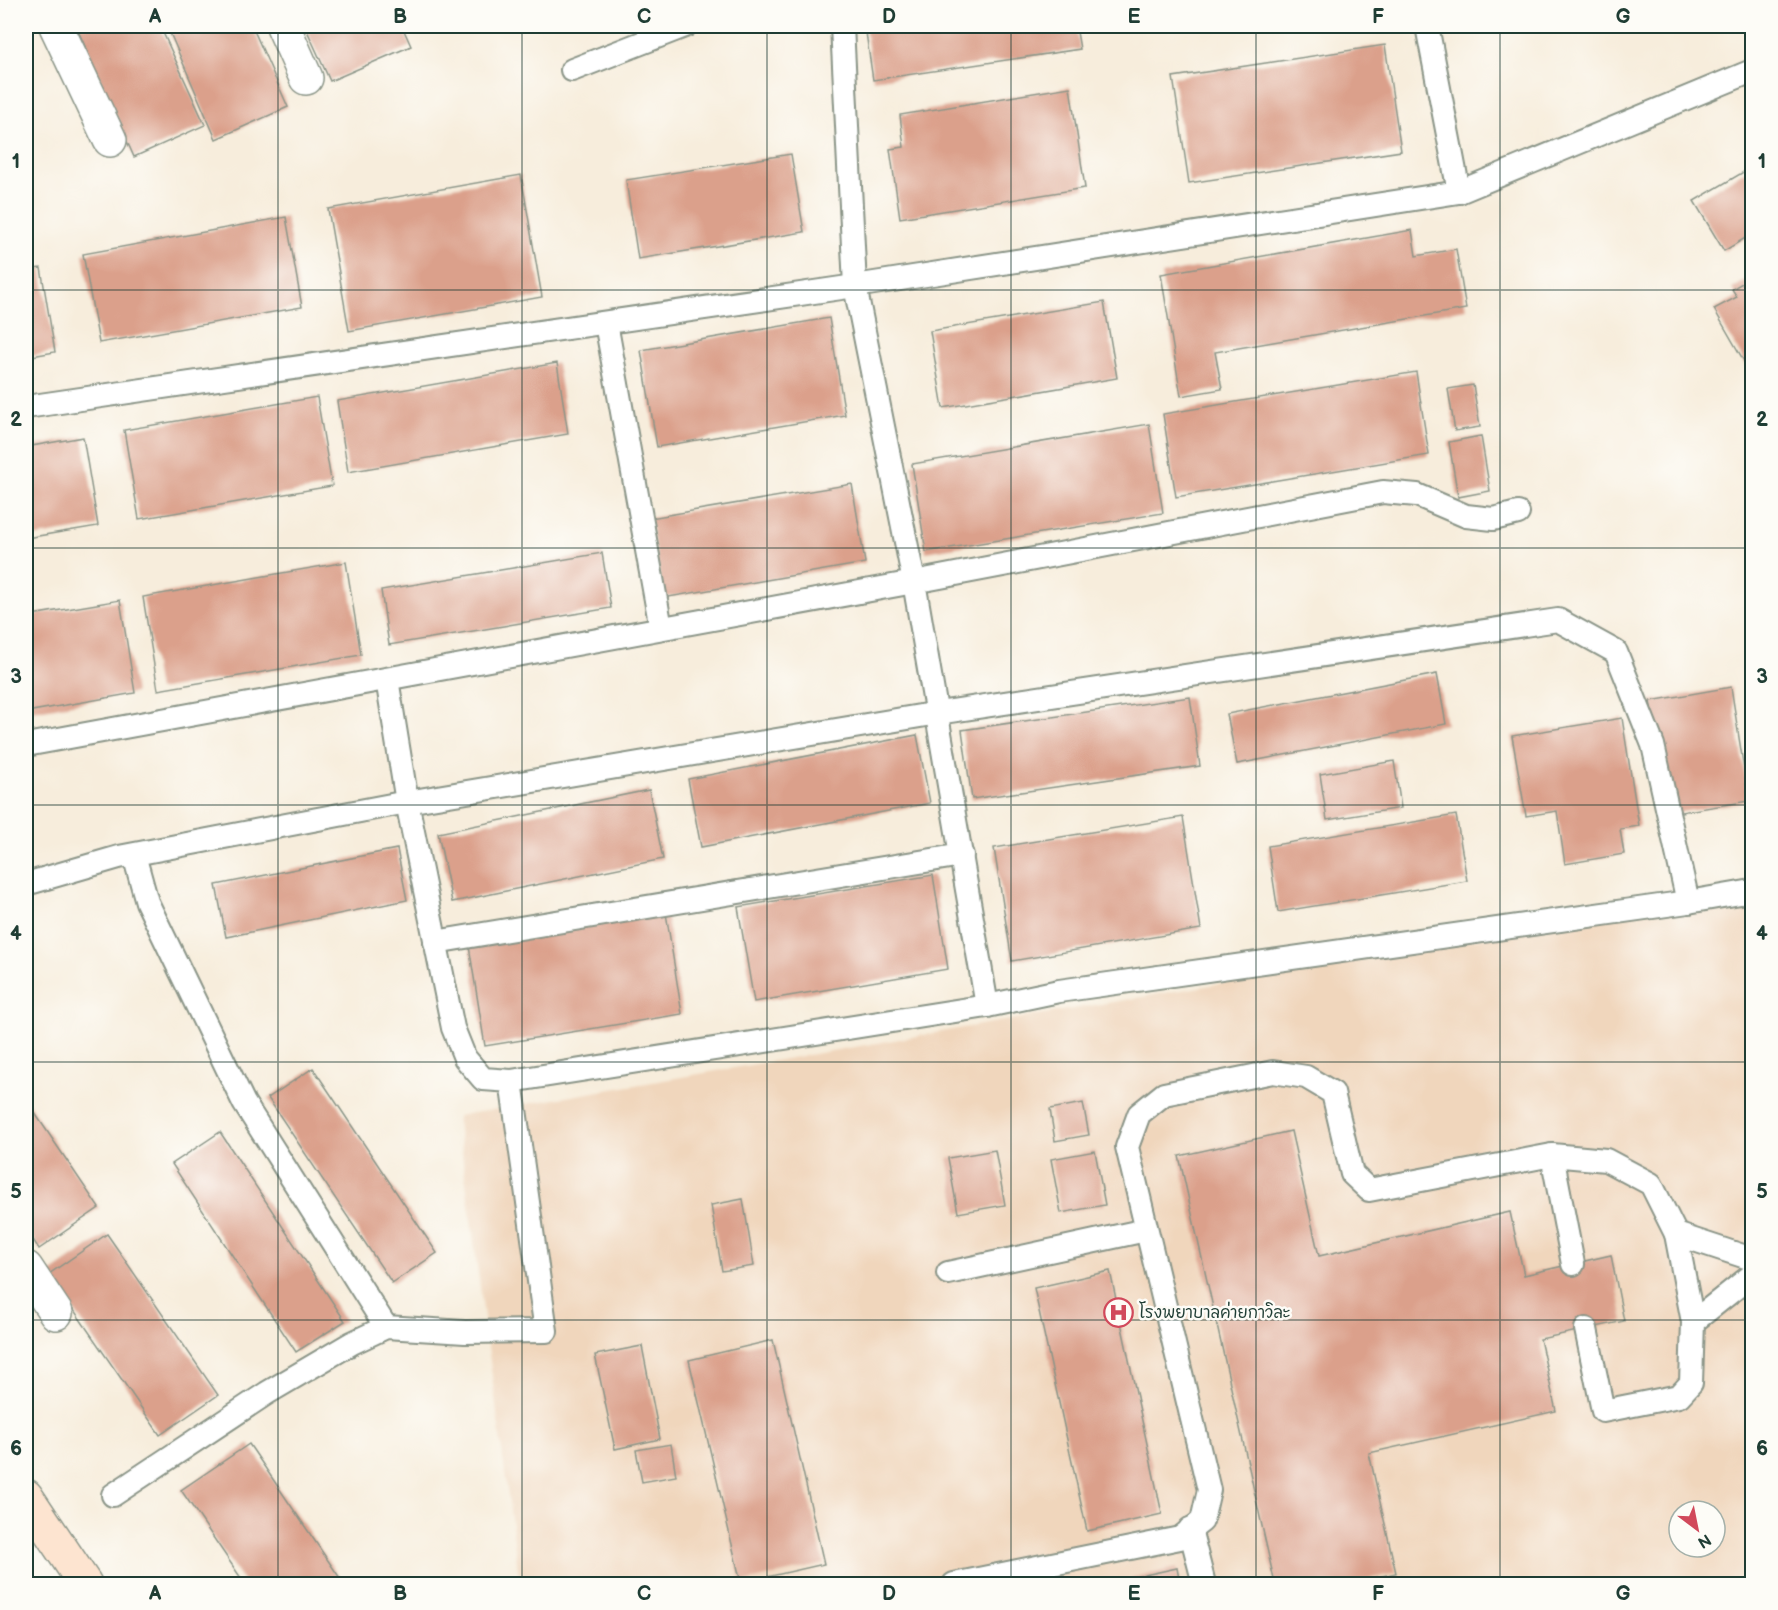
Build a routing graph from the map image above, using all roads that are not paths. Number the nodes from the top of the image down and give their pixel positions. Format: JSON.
{"nodes":[{"id":1,"x":57,"y":26,"type":"edge"},
{"id":2,"x":283,"y":26,"type":"edge"},
{"id":3,"x":685,"y":26,"type":"edge"},
{"id":4,"x":842,"y":26,"type":"edge"},
{"id":5,"x":1427,"y":26,"type":"edge"},
{"id":6,"x":572,"y":70,"type":"dead end"},
{"id":7,"x":1752,"y":71,"type":"edge"},
{"id":8,"x":306,"y":78,"type":"dead end"},
{"id":9,"x":110,"y":141,"type":"dead end"},
{"id":10,"x":1459,"y":192,"type":"junction"},
{"id":11,"x":855,"y":286,"type":"junction"},
{"id":12,"x":606,"y":323,"type":"junction"},
{"id":13,"x":26,"y":407,"type":"edge"},
{"id":14,"x":1518,"y":513,"type":"dead end"},
{"id":15,"x":914,"y":582,"type":"junction"},
{"id":16,"x":661,"y":628,"type":"junction"},
{"id":17,"x":387,"y":679,"type":"junction"},
{"id":18,"x":938,"y":713,"type":"junction"},
{"id":19,"x":26,"y":745,"type":"edge"},
{"id":20,"x":406,"y":802,"type":"junction"},
{"id":21,"x":134,"y":855,"type":"junction"},
{"id":22,"x":962,"y":855,"type":"junction"},
{"id":23,"x":26,"y":884,"type":"edge"},
{"id":24,"x":1752,"y":891,"type":"edge"},
{"id":25,"x":1688,"y":902,"type":"junction"},
{"id":26,"x":435,"y":942,"type":"junction"},
{"id":27,"x":987,"y":1006,"type":"junction"},
{"id":28,"x":511,"y":1081,"type":"junction"},
{"id":29,"x":1552,"y":1155,"type":"junction"},
{"id":30,"x":1146,"y":1230,"type":"junction"},
{"id":31,"x":1676,"y":1234,"type":"junction"},
{"id":32,"x":1752,"y":1259,"type":"edge"},
{"id":33,"x":1573,"y":1264,"type":"dead end"},
{"id":34,"x":26,"y":1268,"type":"edge"},
{"id":35,"x":948,"y":1273,"type":"dead end"},
{"id":36,"x":1752,"y":1275,"type":"edge"},
{"id":37,"x":56,"y":1313,"type":"dead end"},
{"id":38,"x":1693,"y":1322,"type":"junction"},
{"id":39,"x":386,"y":1327,"type":"junction"},
{"id":40,"x":1586,"y":1329,"type":"dead end"},
{"id":41,"x":113,"y":1495,"type":"dead end"},
{"id":42,"x":26,"y":1496,"type":"edge"},
{"id":43,"x":1190,"y":1529,"type":"junction"},
{"id":44,"x":85,"y":1584,"type":"edge"},
{"id":45,"x":954,"y":1584,"type":"edge"},
{"id":46,"x":1204,"y":1584,"type":"edge"}],
"edges":[{"from":1,"to":9,"type":"street"},
{"from":2,"to":8,"type":"street"},
{"from":3,"to":6,"type":"lane"},
{"from":4,"to":11,"type":"lane"},
{"from":5,"to":10,"type":"lane"},
{"from":7,"to":10,"type":"lane"},
{"from":10,"to":11,"type":"lane"},
{"from":11,"to":12,"type":"lane"},
{"from":11,"to":15,"type":"lane"},
{"from":12,"to":13,"type":"lane"},
{"from":12,"to":16,"type":"lane"},
{"from":14,"to":15,"type":"lane"},
{"from":15,"to":16,"type":"lane"},
{"from":15,"to":18,"type":"lane"},
{"from":16,"to":17,"type":"lane"},
{"from":17,"to":19,"type":"lane"},
{"from":17,"to":20,"type":"lane"},
{"from":18,"to":20,"type":"lane"},
{"from":18,"to":22,"type":"lane"},
{"from":18,"to":25,"type":"lane"},
{"from":20,"to":21,"type":"lane"},
{"from":20,"to":26,"type":"lane"},
{"from":21,"to":23,"type":"lane"},
{"from":21,"to":39,"type":"lane"},
{"from":22,"to":26,"type":"lane"},
{"from":22,"to":27,"type":"lane"},
{"from":24,"to":25,"type":"lane"},
{"from":25,"to":27,"type":"lane"},
{"from":26,"to":28,"type":"lane"},
{"from":27,"to":28,"type":"lane"},
{"from":28,"to":39,"type":"lane"},
{"from":29,"to":30,"type":"lane"},
{"from":29,"to":31,"type":"lane"},
{"from":29,"to":33,"type":"lane"},
{"from":30,"to":35,"type":"lane"},
{"from":30,"to":43,"type":"lane"},
{"from":31,"to":32,"type":"lane"},
{"from":31,"to":38,"type":"lane"},
{"from":34,"to":37,"type":"street"},
{"from":36,"to":38,"type":"lane"},
{"from":38,"to":40,"type":"lane"},
{"from":39,"to":41,"type":"lane"},
{"from":42,"to":44,"type":"street"},
{"from":43,"to":45,"type":"lane"},
{"from":43,"to":46,"type":"lane"}]}
